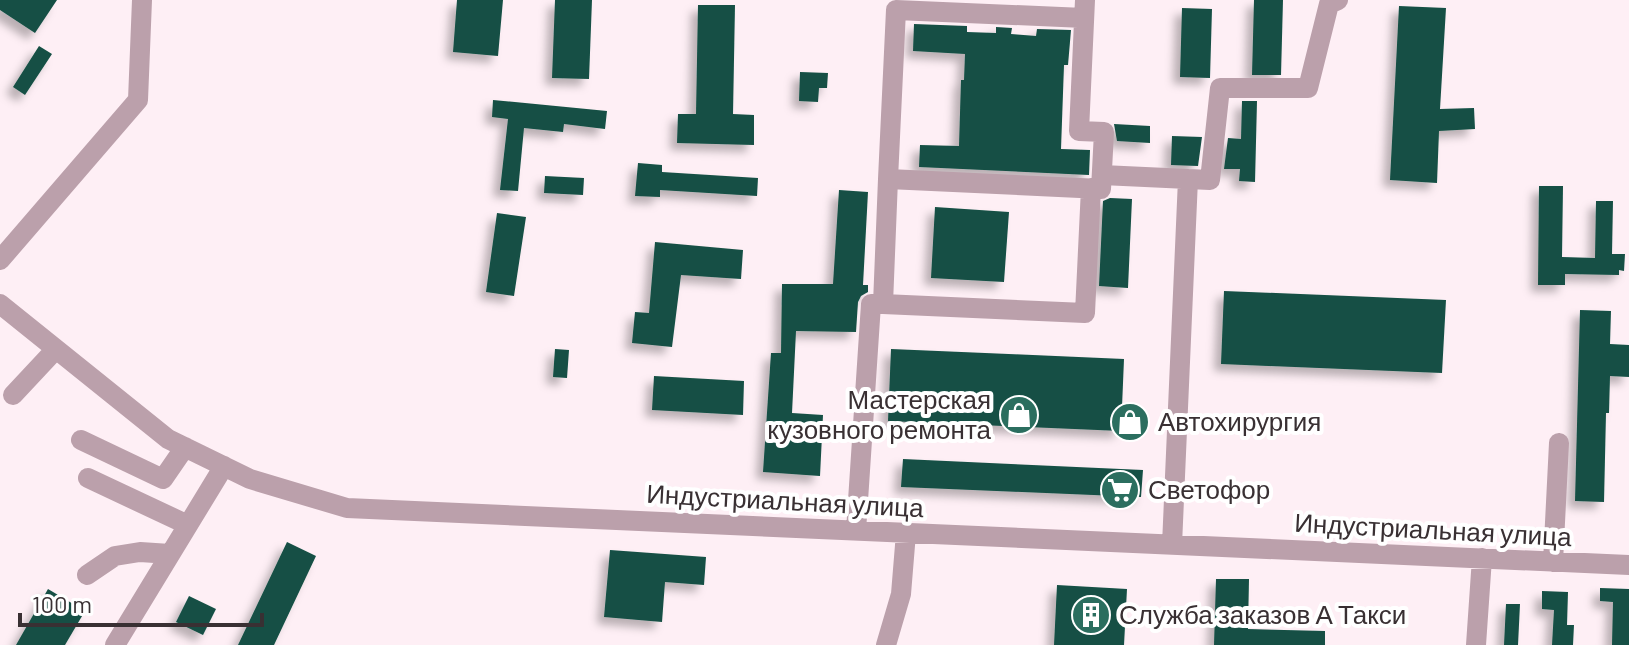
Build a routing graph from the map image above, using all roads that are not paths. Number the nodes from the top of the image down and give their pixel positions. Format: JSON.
{"nodes":[{"id":1,"x":142,"y":0,"type":"edge"},
{"id":2,"x":1338,"y":0,"type":"edge"},
{"id":3,"x":1084,"y":9,"type":"edge"},
{"id":4,"x":888,"y":179,"type":"junction"},
{"id":5,"x":1188,"y":179,"type":"junction"},
{"id":6,"x":1096,"y":181,"type":"junction"},
{"id":7,"x":0,"y":260,"type":"edge"},
{"id":8,"x":0,"y":304,"type":"edge"},
{"id":9,"x":883,"y":304,"type":"junction"},
{"id":10,"x":56,"y":349,"type":"junction"},
{"id":11,"x":13,"y":395,"type":"dead end"},
{"id":12,"x":81,"y":440,"type":"dead end"},
{"id":13,"x":1559,"y":443,"type":"dead end"},
{"id":14,"x":185,"y":447,"type":"junction"},
{"id":15,"x":224,"y":466,"type":"junction"},
{"id":16,"x":88,"y":478,"type":"dead end"},
{"id":17,"x":188,"y":525,"type":"junction"},
{"id":18,"x":856,"y":531,"type":"junction"},
{"id":19,"x":906,"y":533,"type":"junction"},
{"id":20,"x":1172,"y":545,"type":"junction"},
{"id":21,"x":170,"y":554,"type":"junction"},
{"id":22,"x":1482,"y":558,"type":"junction"},
{"id":23,"x":1553,"y":562,"type":"junction"},
{"id":24,"x":1629,"y":565,"type":"edge"},
{"id":25,"x":87,"y":575,"type":"dead end"},
{"id":26,"x":115,"y":645,"type":"edge"},
{"id":27,"x":886,"y":645,"type":"edge"},
{"id":28,"x":1476,"y":645,"type":"edge"}],
"edges":[{"from":1,"to":7,"type":"street"},
{"from":2,"to":5,"type":"street"},
{"from":3,"to":4,"type":"street"},
{"from":3,"to":6,"type":"street"},
{"from":4,"to":6,"type":"street"},
{"from":4,"to":9,"type":"street"},
{"from":5,"to":6,"type":"street"},
{"from":5,"to":20,"type":"street"},
{"from":6,"to":9,"type":"street"},
{"from":8,"to":10,"type":"street","name":"Индустриальная улица"},
{"from":9,"to":18,"type":"street"},
{"from":10,"to":11,"type":"street"},
{"from":10,"to":14,"type":"street","name":"Индустриальная улица"},
{"from":12,"to":14,"type":"street"},
{"from":13,"to":23,"type":"street"},
{"from":14,"to":15,"type":"street","name":"Индустриальная улица"},
{"from":15,"to":17,"type":"street"},
{"from":15,"to":18,"type":"street","name":"Индустриальная улица"},
{"from":16,"to":17,"type":"street"},
{"from":17,"to":21,"type":"street"},
{"from":18,"to":19,"type":"street","name":"Индустриальная улица"},
{"from":19,"to":20,"type":"street","name":"Индустриальная улица"},
{"from":19,"to":27,"type":"street"},
{"from":20,"to":22,"type":"street","name":"Индустриальная улица"},
{"from":21,"to":25,"type":"street"},
{"from":21,"to":26,"type":"street"},
{"from":22,"to":23,"type":"street","name":"Индустриальная улица"},
{"from":22,"to":28,"type":"street"},
{"from":23,"to":24,"type":"street","name":"Индустриальная улица"}]}
